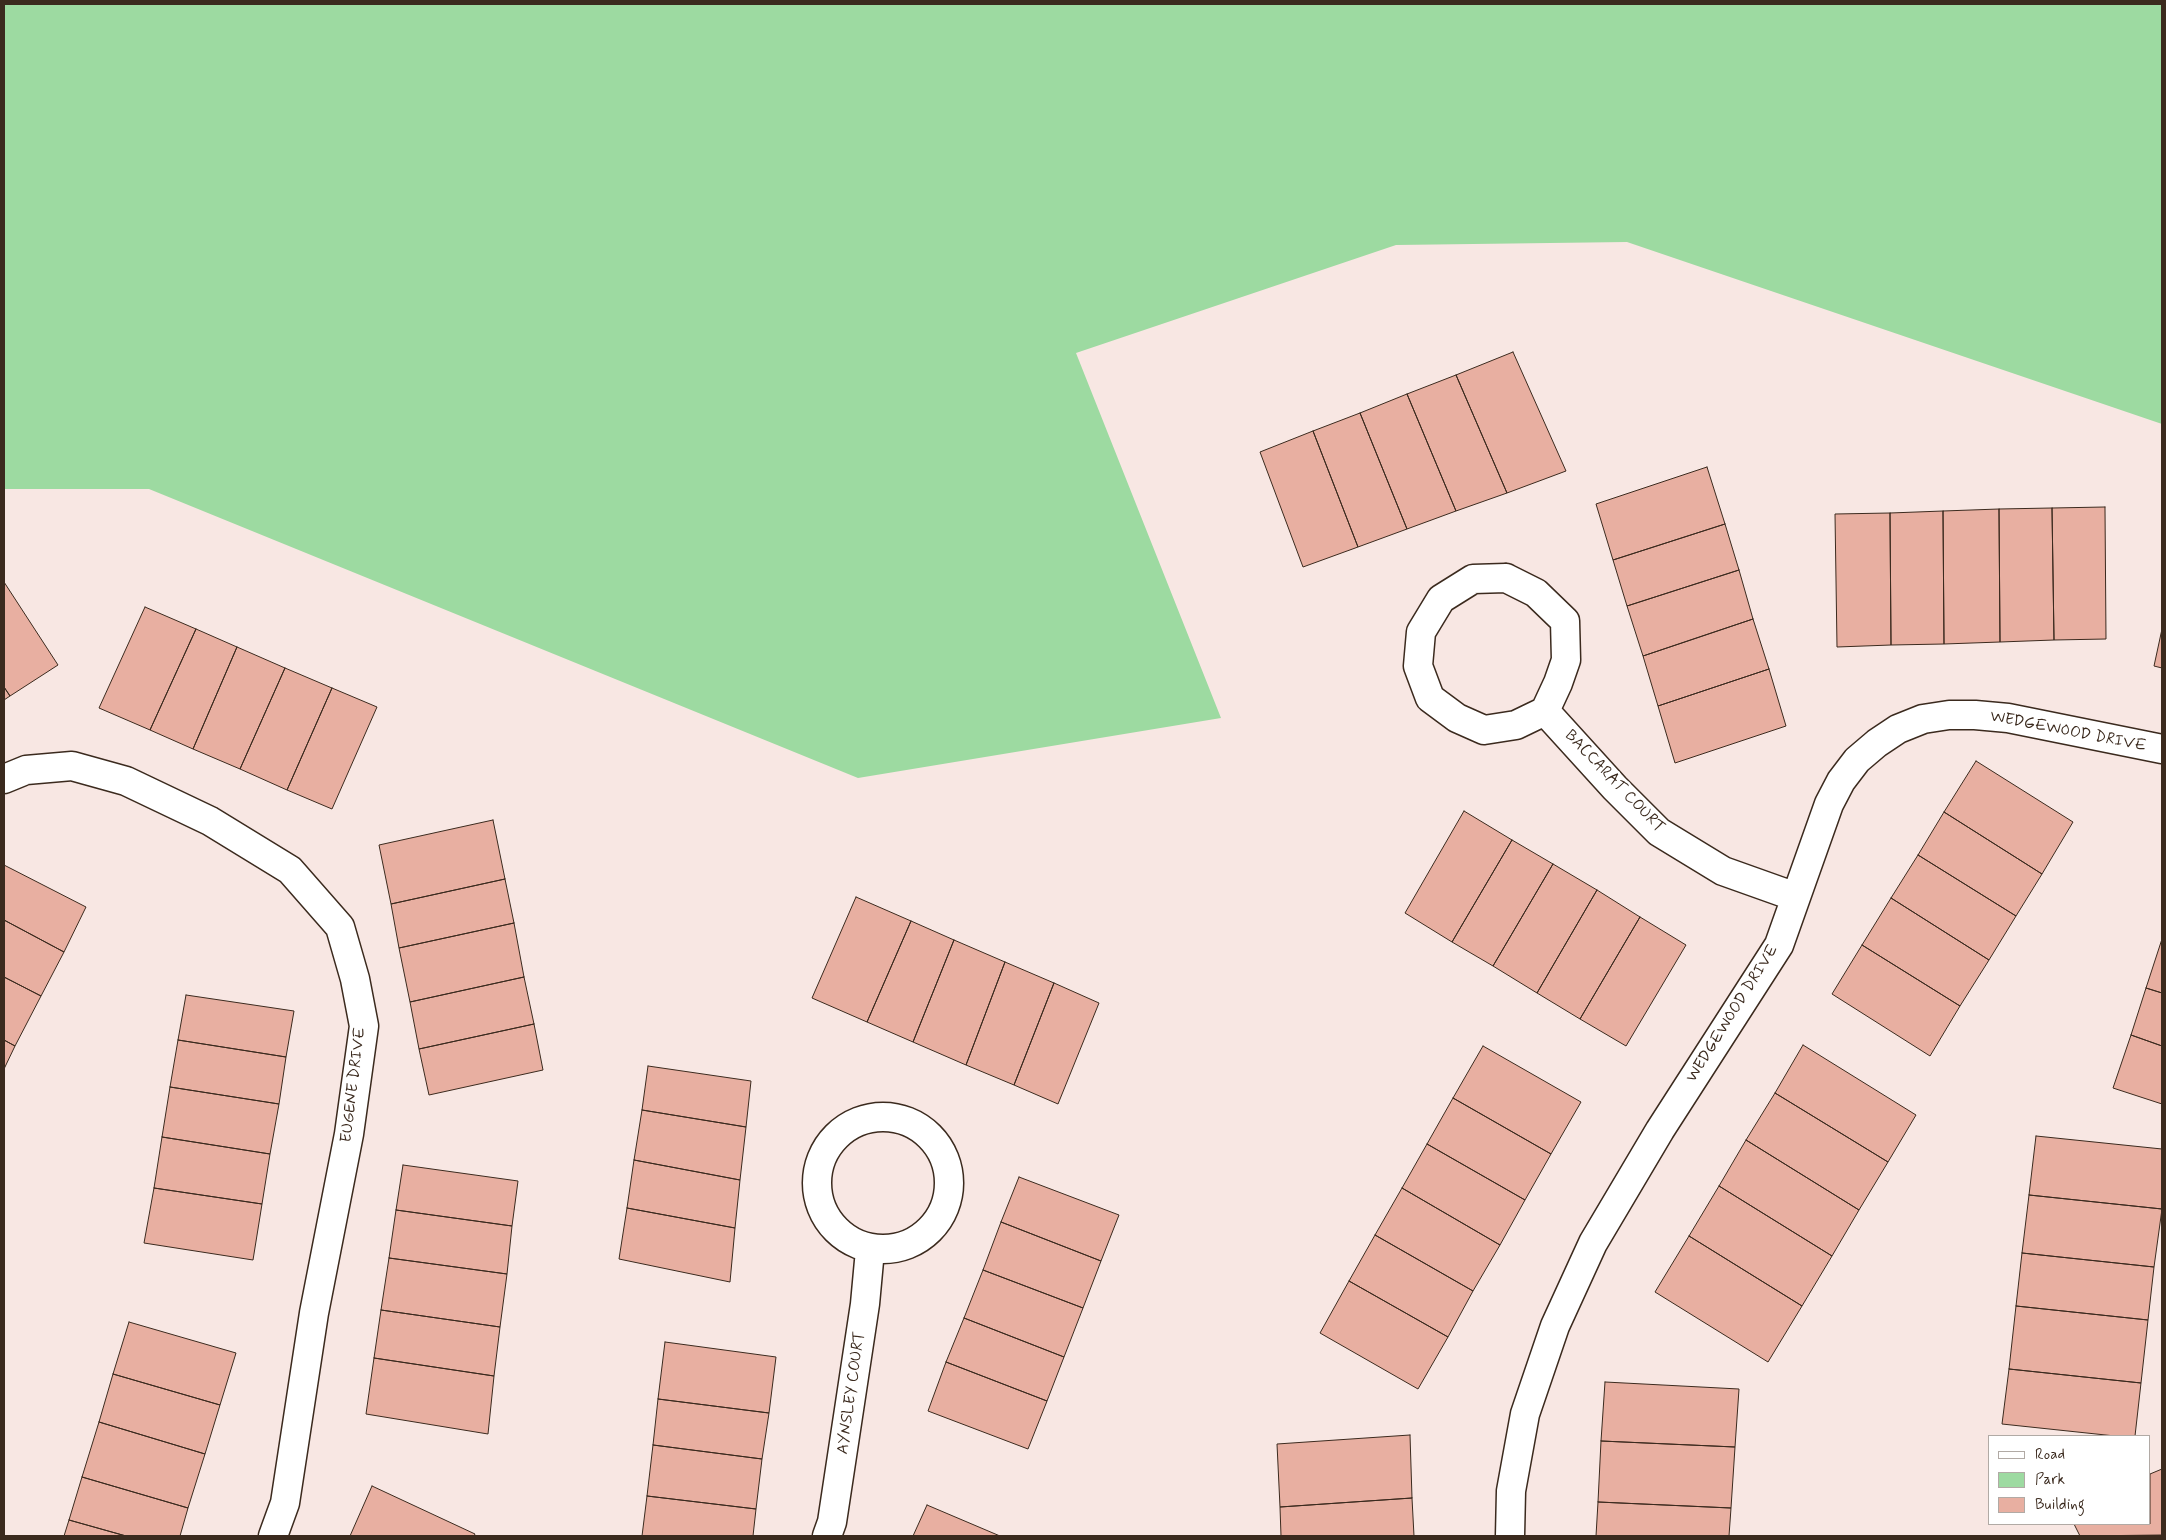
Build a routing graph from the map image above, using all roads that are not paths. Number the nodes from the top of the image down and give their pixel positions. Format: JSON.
{"nodes":[{"id":1,"x":1545,"y":711,"type":"junction"},
{"id":2,"x":2162,"y":750,"type":"edge"},
{"id":3,"x":4,"y":778,"type":"edge"},
{"id":4,"x":1796,"y":897,"type":"junction"},
{"id":5,"x":870,"y":1250,"type":"junction"},
{"id":6,"x":273,"y":1536,"type":"edge"},
{"id":7,"x":827,"y":1536,"type":"edge"},
{"id":8,"x":1510,"y":1536,"type":"edge"}],
"edges":[{"from":1,"to":1,"type":"street"},
{"from":1,"to":4,"type":"street","name":"BACCARAT COURT"},
{"from":2,"to":4,"type":"street","name":"WEDGEWOOD DRIVE"},
{"from":3,"to":6,"type":"street","name":"EUGENE DRIVE"},
{"from":4,"to":8,"type":"street","name":"WEDGEWOOD DRIVE"},
{"from":5,"to":5,"type":"street"},
{"from":5,"to":7,"type":"street","name":"AYNSLEY COURT"}]}
